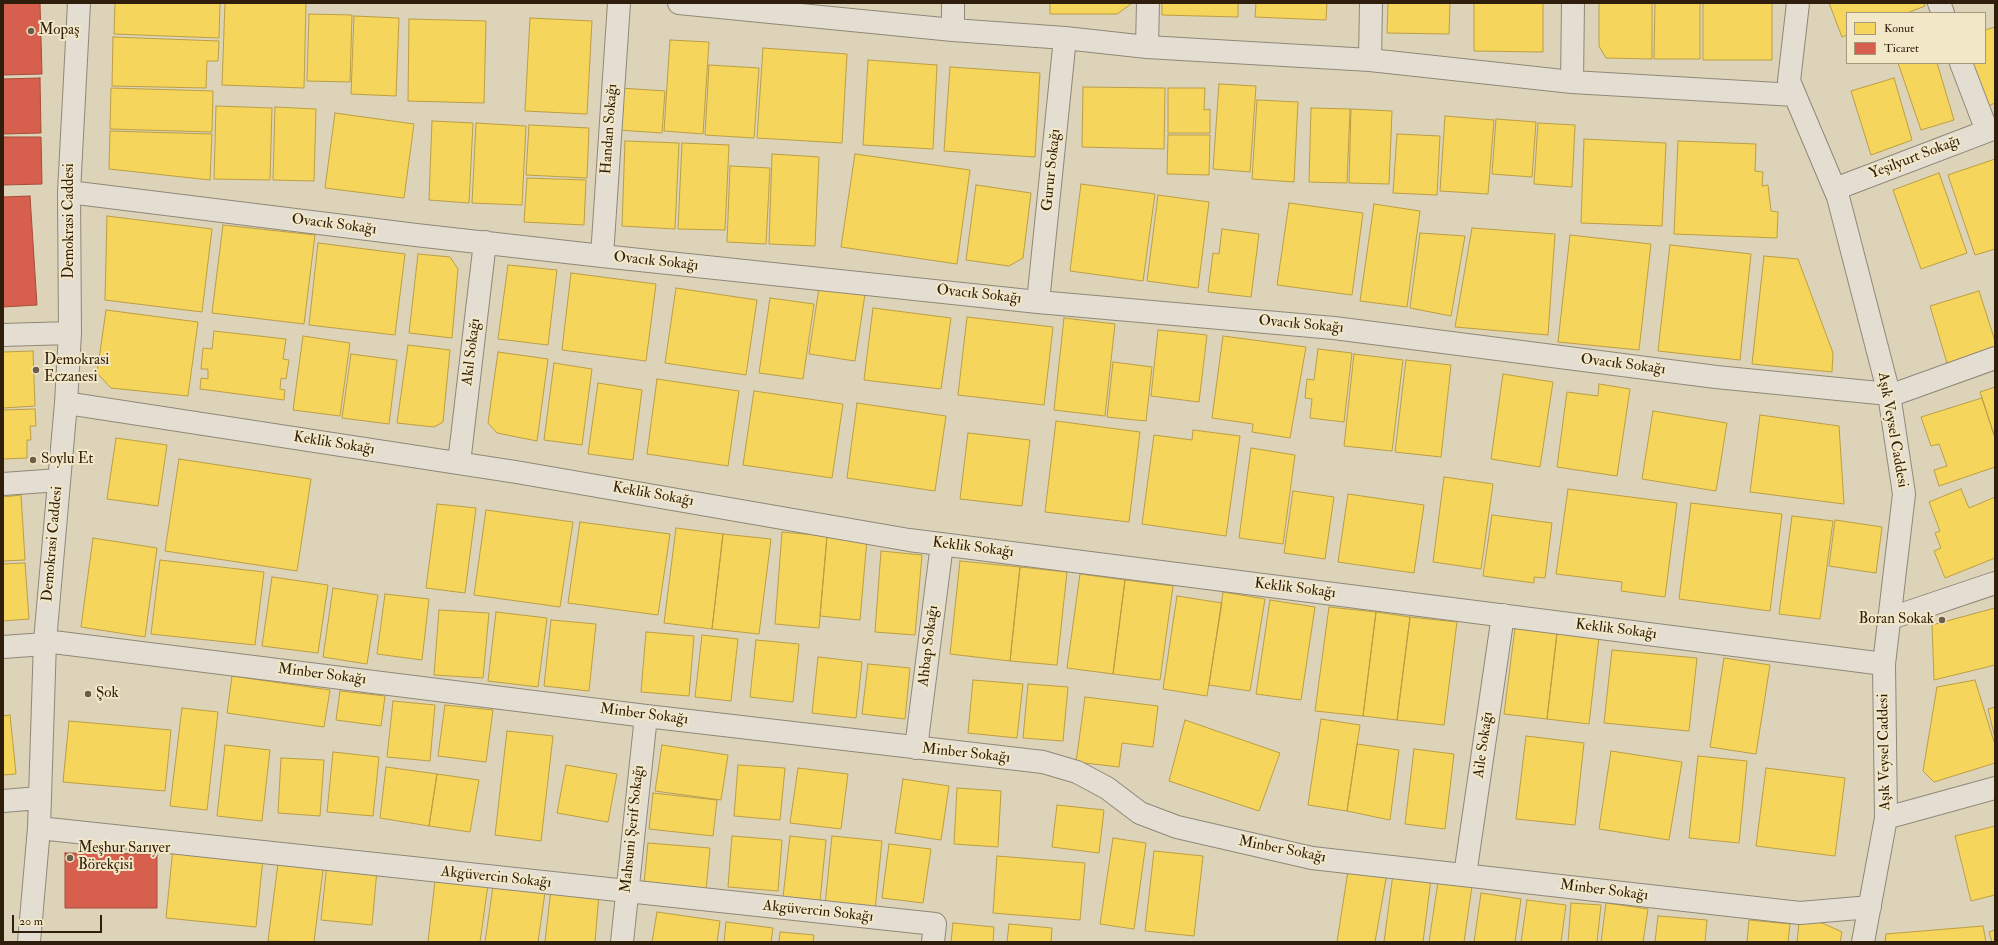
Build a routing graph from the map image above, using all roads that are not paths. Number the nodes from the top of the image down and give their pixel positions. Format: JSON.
{"nodes":[{"id":1,"x":79,"y":3,"type":"edge"},
{"id":2,"x":619,"y":3,"type":"edge"},
{"id":3,"x":679,"y":3,"type":"edge"},
{"id":4,"x":953,"y":3,"type":"edge"},
{"id":5,"x":1148,"y":3,"type":"edge"},
{"id":6,"x":1370,"y":3,"type":"edge"},
{"id":7,"x":1573,"y":3,"type":"edge"},
{"id":8,"x":1798,"y":3,"type":"edge"},
{"id":9,"x":953,"y":30,"type":"junction"},
{"id":10,"x":1065,"y":38,"type":"junction"},
{"id":11,"x":1147,"y":47,"type":"junction"},
{"id":12,"x":1370,"y":60,"type":"junction"},
{"id":13,"x":1961,"y":64,"type":"edge"},
{"id":14,"x":1572,"y":82,"type":"junction"},
{"id":15,"x":1795,"y":95,"type":"junction"},
{"id":16,"x":1991,"y":129,"type":"edge"},
{"id":17,"x":1835,"y":189,"type":"junction"},
{"id":18,"x":69,"y":192,"type":"junction"},
{"id":19,"x":485,"y":242,"type":"junction"},
{"id":20,"x":602,"y":256,"type":"junction"},
{"id":21,"x":1038,"y":302,"type":"junction"},
{"id":22,"x":70,"y":333,"type":"junction"},
{"id":23,"x":3,"y":335,"type":"edge"},
{"id":24,"x":1995,"y":358,"type":"edge"},
{"id":25,"x":1889,"y":395,"type":"junction"},
{"id":26,"x":66,"y":403,"type":"junction"},
{"id":27,"x":459,"y":462,"type":"junction"},
{"id":28,"x":59,"y":480,"type":"junction"},
{"id":29,"x":3,"y":484,"type":"edge"},
{"id":30,"x":942,"y":544,"type":"junction"},
{"id":31,"x":1995,"y":583,"type":"edge"},
{"id":32,"x":1503,"y":615,"type":"junction"},
{"id":33,"x":1888,"y":619,"type":"junction"},
{"id":34,"x":45,"y":642,"type":"junction"},
{"id":35,"x":3,"y":647,"type":"edge"},
{"id":36,"x":1884,"y":664,"type":"junction"},
{"id":37,"x":646,"y":716,"type":"junction"},
{"id":38,"x":916,"y":748,"type":"junction"},
{"id":39,"x":1995,"y":788,"type":"edge"},
{"id":40,"x":39,"y":798,"type":"junction"},
{"id":41,"x":3,"y":801,"type":"edge"},
{"id":42,"x":1886,"y":818,"type":"junction"},
{"id":43,"x":39,"y":828,"type":"junction"},
{"id":44,"x":1465,"y":875,"type":"junction"},
{"id":45,"x":626,"y":892,"type":"junction"},
{"id":46,"x":1870,"y":907,"type":"junction"},
{"id":47,"x":30,"y":942,"type":"edge"},
{"id":48,"x":622,"y":942,"type":"edge"},
{"id":49,"x":933,"y":942,"type":"edge"},
{"id":50,"x":1863,"y":942,"type":"edge"}],
"edges":[{"from":1,"to":18,"type":"street","name":"Demokrasi Caddesi"},
{"from":2,"to":20,"type":"street","name":"Handan Sokağı"},
{"from":3,"to":9,"type":"street"},
{"from":4,"to":9,"type":"street"},
{"from":5,"to":11,"type":"street"},
{"from":6,"to":12,"type":"street"},
{"from":7,"to":14,"type":"street"},
{"from":8,"to":15,"type":"street","name":"Aşık Veysel Caddesi"},
{"from":9,"to":10,"type":"street"},
{"from":10,"to":11,"type":"street"},
{"from":10,"to":21,"type":"street","name":"Gurur Sokağı"},
{"from":11,"to":12,"type":"street"},
{"from":12,"to":14,"type":"street"},
{"from":13,"to":16,"type":"street"},
{"from":14,"to":15,"type":"street"},
{"from":15,"to":17,"type":"street","name":"Aşık Veysel Caddesi"},
{"from":16,"to":17,"type":"street","name":"Yeşilyurt Sokağı"},
{"from":17,"to":25,"type":"street","name":"Aşık Veysel Caddesi"},
{"from":18,"to":19,"type":"street","name":"Ovacık Sokağı"},
{"from":18,"to":22,"type":"street","name":"Demokrasi Caddesi"},
{"from":19,"to":20,"type":"street","name":"Ovacık Sokağı"},
{"from":19,"to":27,"type":"street","name":"Akıl Sokağı"},
{"from":20,"to":21,"type":"street","name":"Ovacık Sokağı"},
{"from":21,"to":25,"type":"street","name":"Ovacık Sokağı"},
{"from":22,"to":23,"type":"street"},
{"from":22,"to":26,"type":"street","name":"Demokrasi Caddesi"},
{"from":24,"to":25,"type":"street"},
{"from":25,"to":33,"type":"street","name":"Aşık Veysel Caddesi"},
{"from":26,"to":27,"type":"street","name":"Keklik Sokağı"},
{"from":26,"to":28,"type":"street","name":"Demokrasi Caddesi"},
{"from":27,"to":30,"type":"street","name":"Keklik Sokağı"},
{"from":28,"to":29,"type":"street"},
{"from":28,"to":34,"type":"street","name":"Demokrasi Caddesi"},
{"from":30,"to":32,"type":"street","name":"Keklik Sokağı"},
{"from":30,"to":38,"type":"street","name":"Ahbap Sokağı"},
{"from":31,"to":33,"type":"street"},
{"from":32,"to":36,"type":"street","name":"Keklik Sokağı"},
{"from":32,"to":44,"type":"street","name":"Aile Sokağı"},
{"from":33,"to":36,"type":"street","name":"Aşık Veysel Caddesi"},
{"from":34,"to":35,"type":"street","name":"Minber Sokağı"},
{"from":34,"to":37,"type":"street","name":"Minber Sokağı"},
{"from":34,"to":40,"type":"street","name":"Demokrasi Caddesi"},
{"from":36,"to":42,"type":"street","name":"Aşık Veysel Caddesi"},
{"from":37,"to":38,"type":"street","name":"Minber Sokağı"},
{"from":37,"to":45,"type":"street","name":"Mahsuni Şerif Sokağı"},
{"from":38,"to":44,"type":"street","name":"Minber Sokağı"},
{"from":39,"to":42,"type":"street"},
{"from":40,"to":41,"type":"street"},
{"from":40,"to":43,"type":"street","name":"Demokrasi Caddesi"},
{"from":42,"to":46,"type":"street","name":"Aşık Veysel Caddesi"},
{"from":43,"to":45,"type":"street","name":"Akgüvercin Sokağı"},
{"from":43,"to":47,"type":"street","name":"Demokrasi Caddesi"},
{"from":44,"to":46,"type":"street","name":"Minber Sokağı"},
{"from":45,"to":48,"type":"street","name":"Mahsuni Şerif Sokağı"},
{"from":45,"to":49,"type":"street","name":"Akgüvercin Sokağı"},
{"from":46,"to":50,"type":"street","name":"Aşık Veysel Caddesi"}]}
